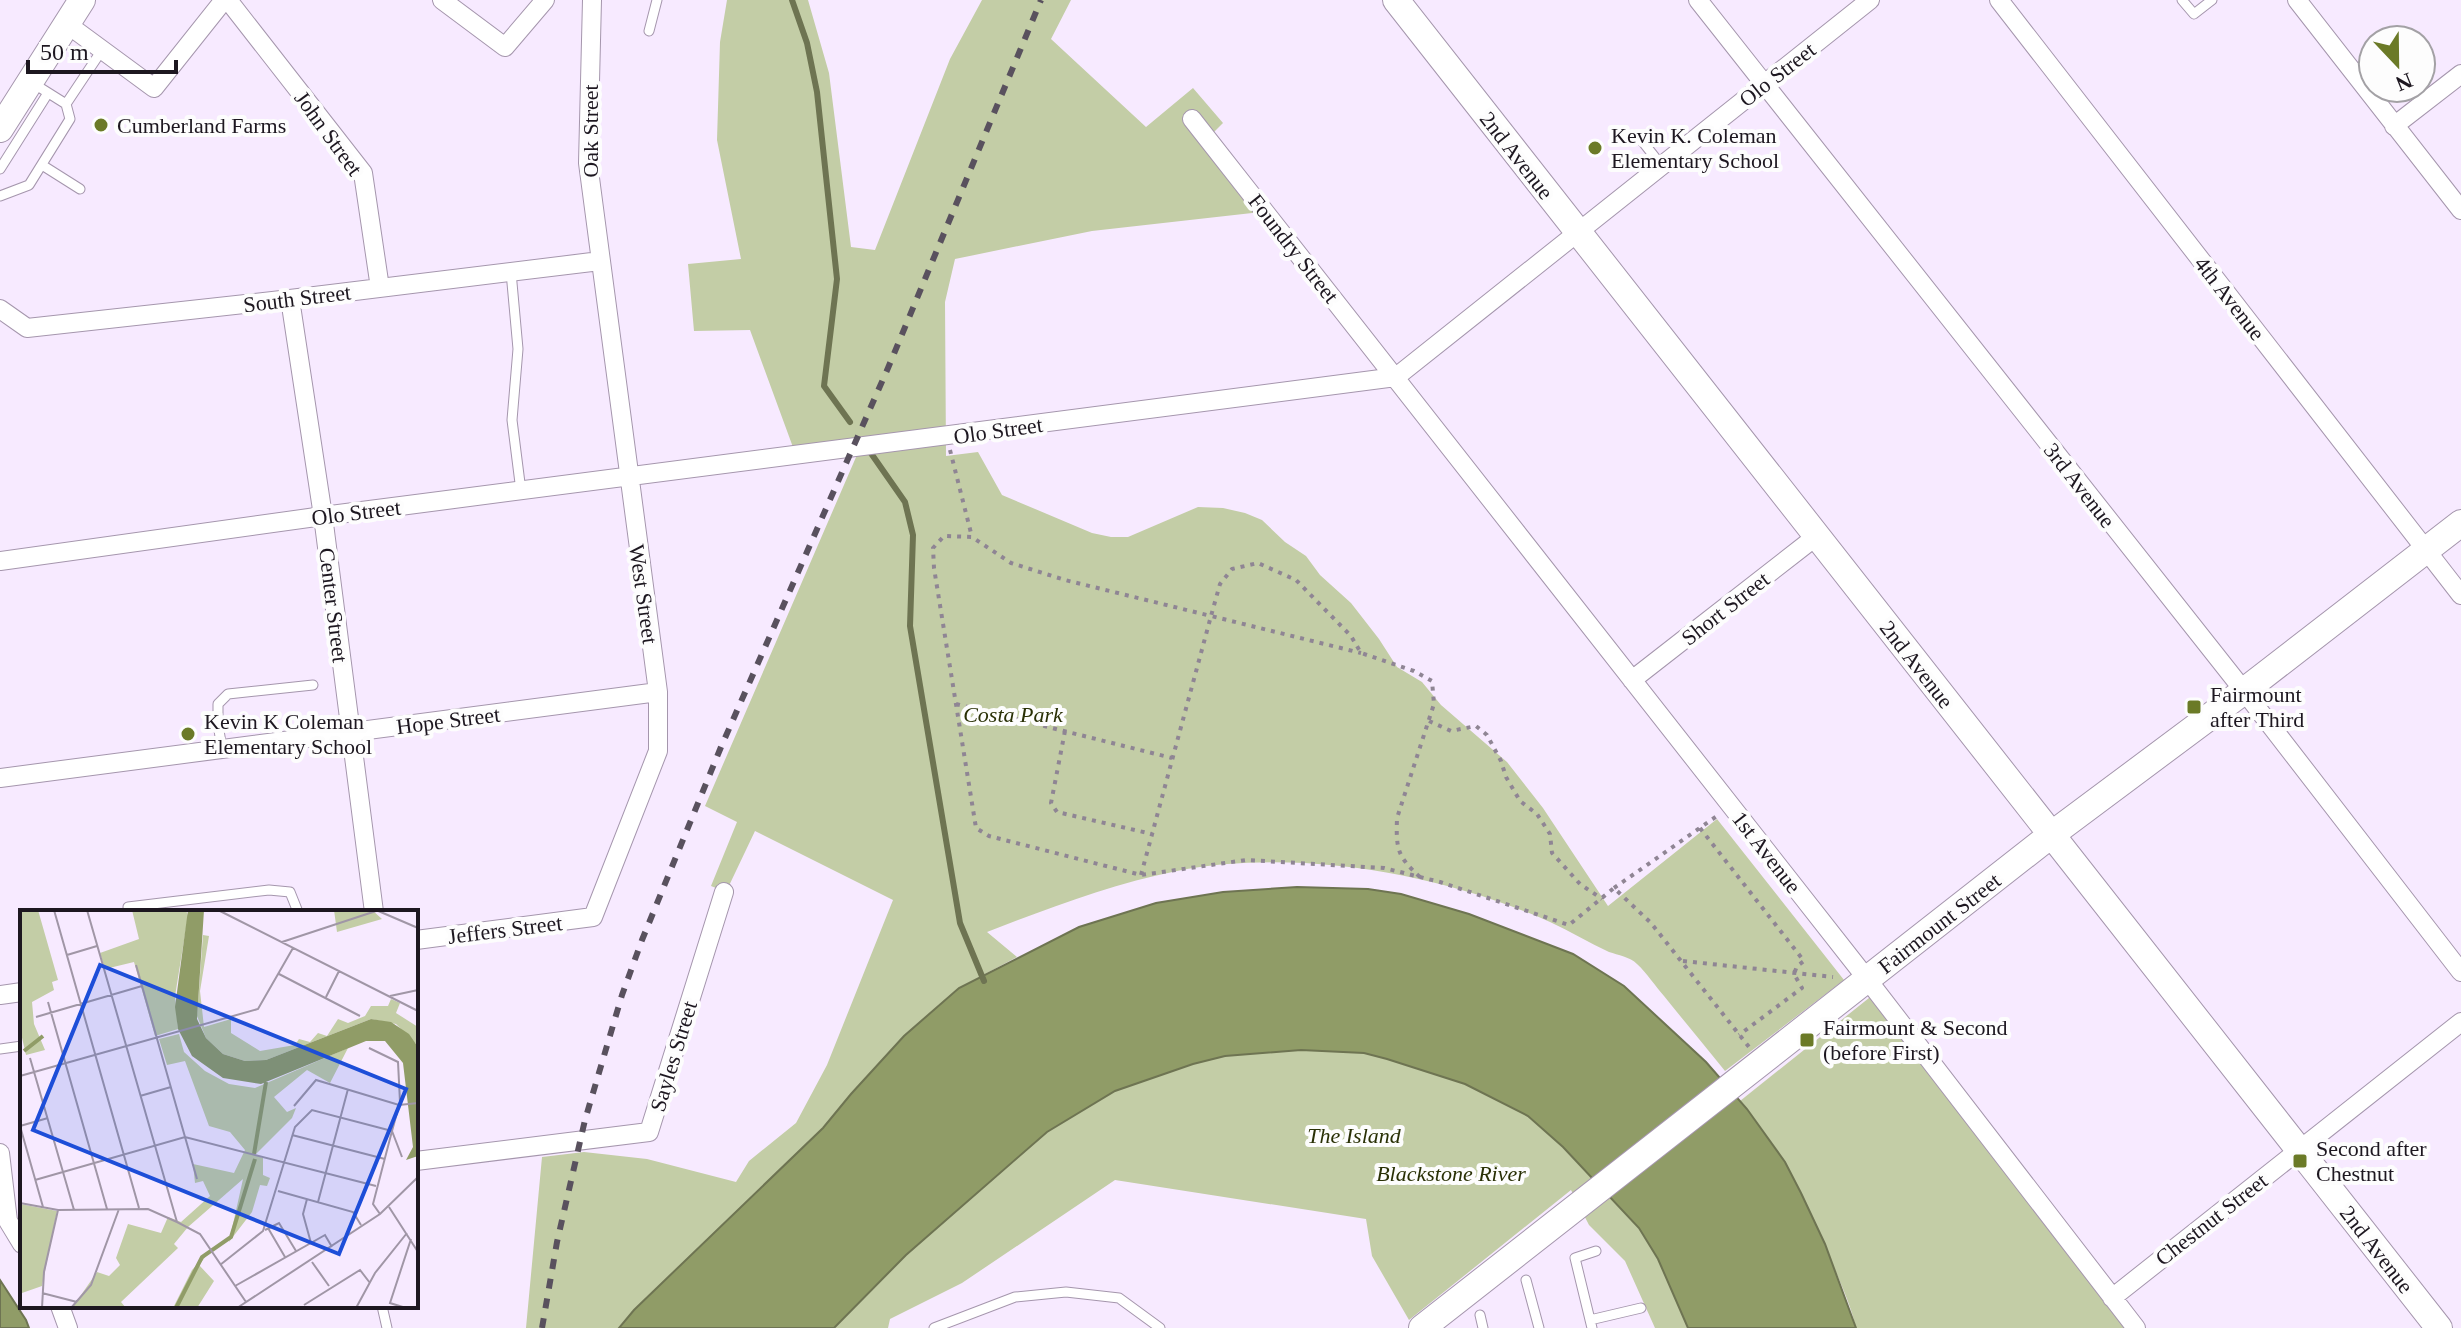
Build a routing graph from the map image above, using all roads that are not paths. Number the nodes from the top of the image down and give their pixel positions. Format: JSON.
{"nodes":[{"id":1,"x":82,"y":0,"type":"edge"},
{"id":2,"x":226,"y":0,"type":"edge"},
{"id":3,"x":442,"y":0,"type":"edge"},
{"id":4,"x":545,"y":0,"type":"edge"},
{"id":5,"x":592,"y":0,"type":"edge"},
{"id":6,"x":657,"y":0,"type":"edge"},
{"id":7,"x":1396,"y":0,"type":"edge"},
{"id":8,"x":1698,"y":0,"type":"edge"},
{"id":9,"x":1870,"y":0,"type":"edge"},
{"id":10,"x":1999,"y":0,"type":"edge"},
{"id":11,"x":2182,"y":0,"type":"edge"},
{"id":12,"x":2212,"y":0,"type":"edge"},
{"id":13,"x":2297,"y":0,"type":"edge"},
{"id":14,"x":67,"y":24,"type":"junction"},
{"id":15,"x":649,"y":31,"type":"dead end"},
{"id":16,"x":102,"y":50,"type":"junction"},
{"id":17,"x":2461,"y":74,"type":"edge"},
{"id":18,"x":1763,"y":85,"type":"junction"},
{"id":19,"x":39,"y":87,"type":"junction"},
{"id":20,"x":66,"y":104,"type":"junction"},
{"id":21,"x":1192,"y":119,"type":"dead end"},
{"id":22,"x":2394,"y":126,"type":"junction"},
{"id":23,"x":5,"y":130,"type":"edge"},
{"id":24,"x":1639,"y":137,"type":"dead end"},
{"id":25,"x":42,"y":165,"type":"junction"},
{"id":26,"x":1661,"y":165,"type":"junction"},
{"id":27,"x":0,"y":169,"type":"edge"},
{"id":28,"x":80,"y":189,"type":"dead end"},
{"id":29,"x":0,"y":196,"type":"edge"},
{"id":30,"x":2461,"y":210,"type":"edge"},
{"id":31,"x":1577,"y":232,"type":"junction"},
{"id":32,"x":600,"y":261,"type":"junction"},
{"id":33,"x":511,"y":272,"type":"junction"},
{"id":34,"x":380,"y":288,"type":"junction"},
{"id":35,"x":290,"y":299,"type":"junction"},
{"id":36,"x":0,"y":309,"type":"edge"},
{"id":37,"x":1396,"y":377,"type":"junction"},
{"id":38,"x":628,"y":477,"type":"junction"},
{"id":39,"x":521,"y":491,"type":"junction"},
{"id":40,"x":323,"y":516,"type":"junction"},
{"id":41,"x":2461,"y":523,"type":"edge"},
{"id":42,"x":1818,"y":535,"type":"junction"},
{"id":43,"x":2426,"y":550,"type":"junction"},
{"id":44,"x":0,"y":561,"type":"edge"},
{"id":45,"x":2461,"y":595,"type":"edge"},
{"id":46,"x":1632,"y":680,"type":"junction"},
{"id":47,"x":313,"y":685,"type":"dead end"},
{"id":48,"x":2244,"y":691,"type":"junction"},
{"id":49,"x":658,"y":692,"type":"junction"},
{"id":50,"x":350,"y":732,"type":"junction"},
{"id":51,"x":222,"y":749,"type":"junction"},
{"id":52,"x":0,"y":778,"type":"edge"},
{"id":53,"x":2051,"y":835,"type":"junction"},
{"id":54,"x":724,"y":892,"type":"dead end"},
{"id":55,"x":128,"y":907,"type":"dead end"},
{"id":56,"x":297,"y":910,"type":"edge"},
{"id":57,"x":374,"y":910,"type":"edge"},
{"id":58,"x":593,"y":917,"type":"joint"},
{"id":59,"x":418,"y":940,"type":"edge"},
{"id":60,"x":2461,"y":972,"type":"edge"},
{"id":61,"x":1867,"y":979,"type":"junction"},
{"id":62,"x":20,"y":992,"type":"edge"},
{"id":63,"x":0,"y":995,"type":"edge"},
{"id":64,"x":2461,"y":1022,"type":"edge"},
{"id":65,"x":20,"y":1046,"type":"edge"},
{"id":66,"x":0,"y":1049,"type":"edge"},
{"id":67,"x":2299,"y":1149,"type":"junction"},
{"id":68,"x":0,"y":1153,"type":"edge"},
{"id":69,"x":418,"y":1161,"type":"edge"},
{"id":70,"x":2,"y":1195,"type":"edge"},
{"id":71,"x":20,"y":1241,"type":"edge"},
{"id":72,"x":1596,"y":1251,"type":"dead end"},
{"id":73,"x":1526,"y":1280,"type":"dead end"},
{"id":74,"x":2112,"y":1298,"type":"junction"},
{"id":75,"x":61,"y":1308,"type":"edge"},
{"id":76,"x":382,"y":1308,"type":"edge"},
{"id":77,"x":1641,"y":1308,"type":"dead end"},
{"id":78,"x":1480,"y":1315,"type":"dead end"},
{"id":79,"x":1591,"y":1324,"type":"edge"},
{"id":80,"x":1433,"y":1325,"type":"edge"},
{"id":81,"x":68,"y":1328,"type":"edge"},
{"id":82,"x":387,"y":1328,"type":"edge"},
{"id":83,"x":934,"y":1328,"type":"edge"},
{"id":84,"x":1160,"y":1328,"type":"edge"},
{"id":85,"x":1483,"y":1328,"type":"edge"},
{"id":86,"x":1539,"y":1328,"type":"edge"},
{"id":87,"x":2136,"y":1328,"type":"edge"},
{"id":88,"x":2439,"y":1328,"type":"edge"}],
"edges":[{"from":1,"to":14,"type":"street"},
{"from":2,"to":16,"type":"street"},
{"from":2,"to":34,"type":"street","name":"John Street"},
{"from":3,"to":4,"type":"street"},
{"from":5,"to":32,"type":"street","name":"Oak Street"},
{"from":6,"to":15,"type":"lane"},
{"from":7,"to":31,"type":"street","name":"2nd Avenue"},
{"from":8,"to":18,"type":"street","name":"3rd Avenue"},
{"from":9,"to":18,"type":"street","name":"Olo Street"},
{"from":10,"to":43,"type":"street","name":"4th Avenue"},
{"from":11,"to":12,"type":"lane"},
{"from":13,"to":22,"type":"street"},
{"from":14,"to":16,"type":"street"},
{"from":14,"to":19,"type":"street"},
{"from":16,"to":20,"type":"lane"},
{"from":17,"to":22,"type":"street"},
{"from":18,"to":26,"type":"street","name":"Olo Street"},
{"from":18,"to":48,"type":"street","name":"3rd Avenue"},
{"from":19,"to":20,"type":"lane"},
{"from":19,"to":23,"type":"street"},
{"from":20,"to":25,"type":"lane"},
{"from":21,"to":37,"type":"street","name":"Foundry Street"},
{"from":22,"to":30,"type":"street"},
{"from":23,"to":27,"type":"lane"},
{"from":24,"to":26,"type":"lane"},
{"from":25,"to":28,"type":"lane"},
{"from":25,"to":29,"type":"lane"},
{"from":26,"to":31,"type":"street","name":"Olo Street"},
{"from":31,"to":37,"type":"street","name":"Olo Street"},
{"from":31,"to":42,"type":"street","name":"2nd Avenue"},
{"from":32,"to":33,"type":"street","name":"South Street"},
{"from":32,"to":38,"type":"street","name":"West Street"},
{"from":33,"to":34,"type":"street","name":"South Street"},
{"from":33,"to":39,"type":"lane"},
{"from":34,"to":35,"type":"street","name":"South Street"},
{"from":35,"to":36,"type":"street","name":"South Street"},
{"from":35,"to":40,"type":"street","name":"Center Street"},
{"from":37,"to":38,"type":"street","name":"Olo Street"},
{"from":37,"to":46,"type":"street","name":"1st Avenue"},
{"from":38,"to":39,"type":"street","name":"Olo Street"},
{"from":38,"to":49,"type":"street","name":"West Street"},
{"from":39,"to":40,"type":"street","name":"Olo Street"},
{"from":40,"to":44,"type":"street","name":"Olo Street"},
{"from":40,"to":50,"type":"street","name":"Center Street"},
{"from":41,"to":43,"type":"street","name":"Fairmount Street"},
{"from":42,"to":46,"type":"street","name":"Short Street"},
{"from":42,"to":53,"type":"street","name":"2nd Avenue"},
{"from":43,"to":45,"type":"street","name":"4th Avenue"},
{"from":43,"to":48,"type":"street","name":"Fairmount Street"},
{"from":46,"to":61,"type":"street","name":"1st Avenue"},
{"from":47,"to":51,"type":"lane"},
{"from":48,"to":53,"type":"street","name":"Fairmount Street"},
{"from":48,"to":60,"type":"street","name":"3rd Avenue"},
{"from":49,"to":50,"type":"street","name":"Hope Street"},
{"from":49,"to":58,"type":"street","name":"West Street"},
{"from":50,"to":51,"type":"street","name":"Hope Street"},
{"from":50,"to":57,"type":"street","name":"Center Street"},
{"from":51,"to":52,"type":"street","name":"Hope Street"},
{"from":53,"to":61,"type":"street","name":"Fairmount Street"},
{"from":53,"to":67,"type":"street","name":"2nd Avenue"},
{"from":54,"to":69,"type":"street","name":"Sayles Street"},
{"from":55,"to":56,"type":"lane"},
{"from":58,"to":59,"type":"street","name":"Jeffers Street"},
{"from":61,"to":74,"type":"street","name":"1st Avenue"},
{"from":61,"to":80,"type":"street","name":"Fairmount Street"},
{"from":62,"to":63,"type":"street"},
{"from":64,"to":67,"type":"street","name":"Chestnut Street"},
{"from":65,"to":66,"type":"lane"},
{"from":67,"to":74,"type":"street","name":"Chestnut Street"},
{"from":67,"to":88,"type":"street","name":"2nd Avenue"},
{"from":68,"to":70,"type":"street"},
{"from":70,"to":71,"type":"street"},
{"from":72,"to":79,"type":"lane"},
{"from":73,"to":86,"type":"lane"},
{"from":74,"to":87,"type":"street","name":"1st Avenue"},
{"from":75,"to":81,"type":"street"},
{"from":76,"to":82,"type":"lane"},
{"from":77,"to":79,"type":"lane"},
{"from":78,"to":85,"type":"lane"},
{"from":83,"to":84,"type":"lane"}]}
